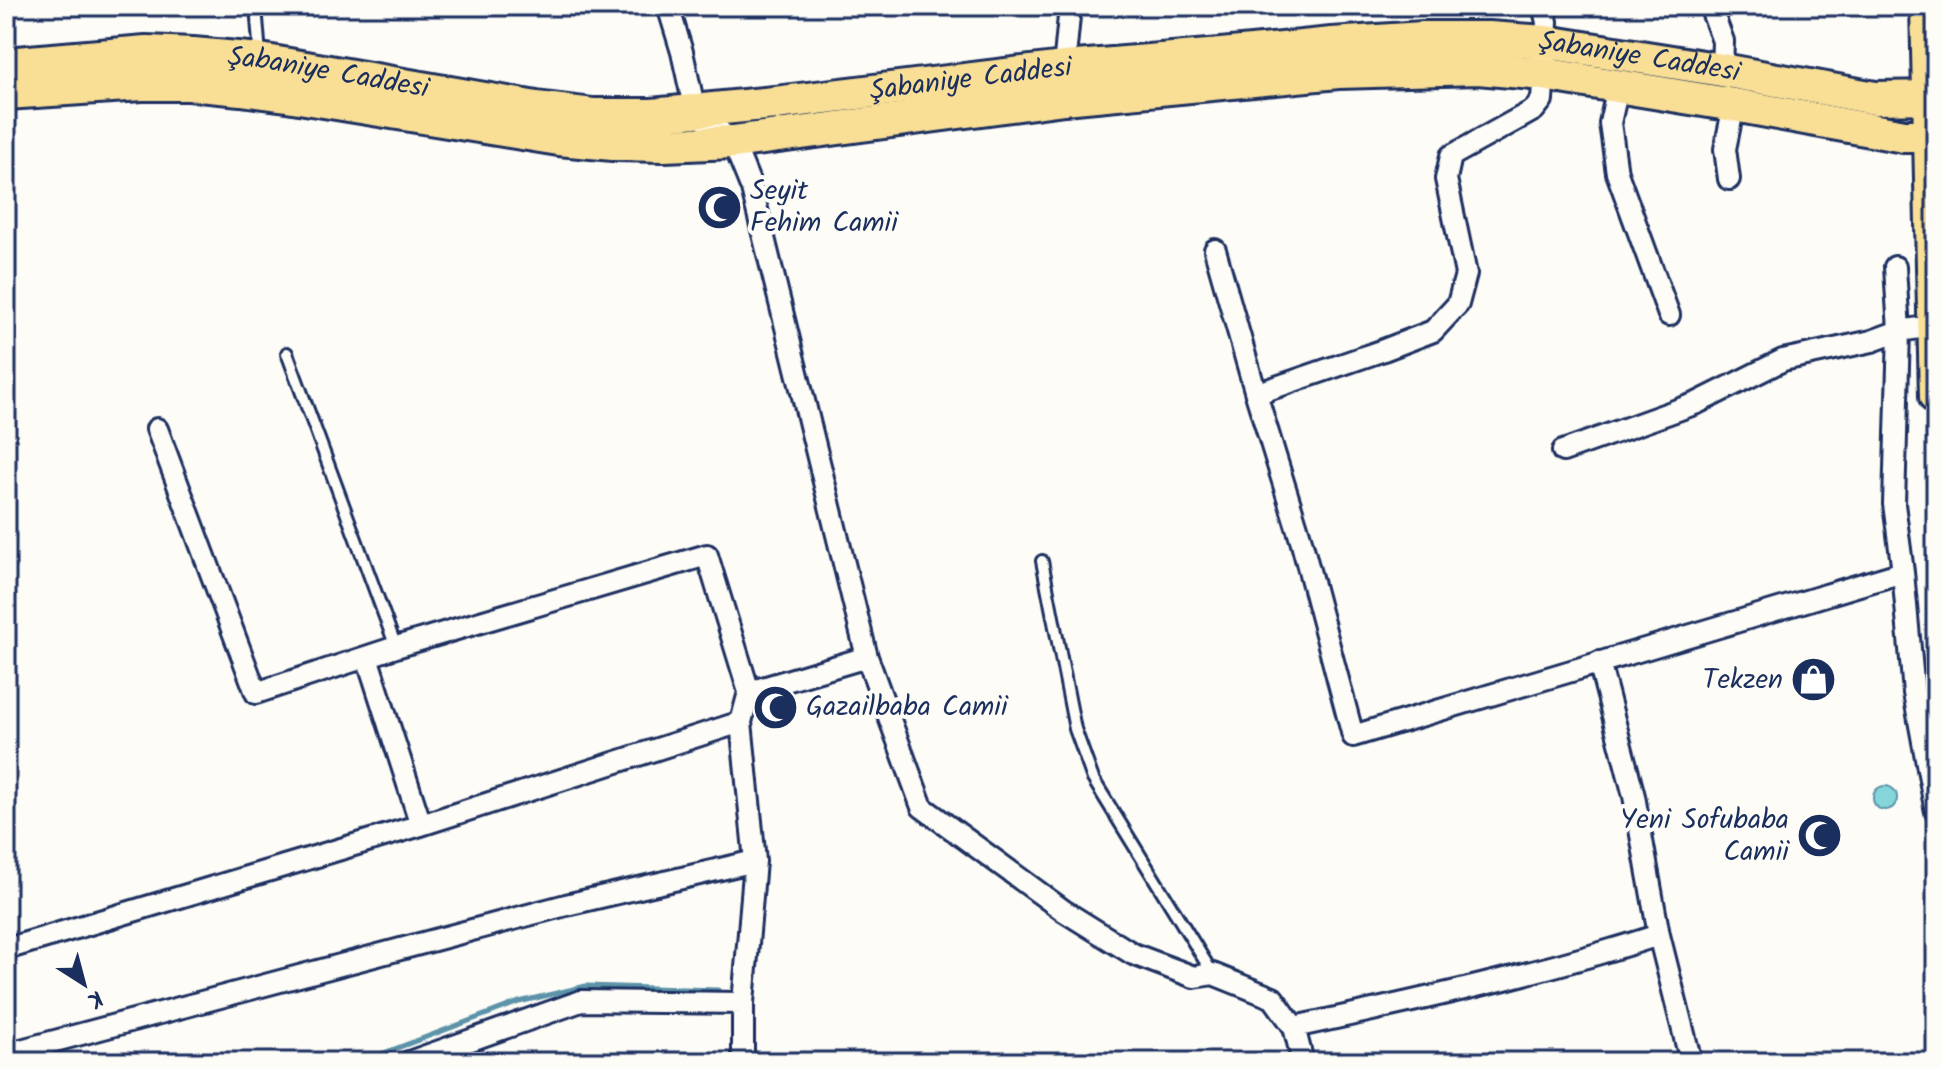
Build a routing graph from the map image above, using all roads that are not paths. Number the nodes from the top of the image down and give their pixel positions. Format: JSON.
{"nodes":[{"id":1,"x":256,"y":6,"type":"edge"},
{"id":2,"x":668,"y":6,"type":"edge"},
{"id":3,"x":1070,"y":6,"type":"edge"},
{"id":4,"x":1543,"y":6,"type":"edge"},
{"id":5,"x":1710,"y":6,"type":"edge"},
{"id":6,"x":1927,"y":6,"type":"edge"},
{"id":7,"x":1546,"y":42,"type":"junction"},
{"id":8,"x":260,"y":60,"type":"junction"},
{"id":9,"x":6,"y":64,"type":"edge"},
{"id":10,"x":1064,"y":68,"type":"junction"},
{"id":11,"x":1722,"y":70,"type":"junction"},
{"id":12,"x":1543,"y":74,"type":"junction"},
{"id":13,"x":1618,"y":87,"type":"junction"},
{"id":14,"x":6,"y":93,"type":"edge"},
{"id":15,"x":1933,"y":98,"type":"edge"},
{"id":16,"x":1734,"y":105,"type":"junction"},
{"id":17,"x":695,"y":111,"type":"junction"},
{"id":18,"x":1933,"y":136,"type":"edge"},
{"id":19,"x":733,"y":142,"type":"junction"},
{"id":20,"x":1729,"y":179,"type":"dead end"},
{"id":21,"x":1215,"y":250,"type":"dead end"},
{"id":22,"x":1895,"y":267,"type":"dead end"},
{"id":23,"x":1669,"y":315,"type":"dead end"},
{"id":24,"x":1933,"y":326,"type":"junction"},
{"id":25,"x":1899,"y":331,"type":"junction"},
{"id":26,"x":287,"y":353,"type":"dead end"},
{"id":27,"x":1256,"y":394,"type":"junction"},
{"id":28,"x":1936,"y":397,"type":"edge"},
{"id":29,"x":157,"y":429,"type":"dead end"},
{"id":30,"x":1563,"y":451,"type":"dead end"},
{"id":31,"x":1042,"y":561,"type":"dead end"},
{"id":32,"x":1903,"y":572,"type":"junction"},
{"id":33,"x":396,"y":647,"type":"junction"},
{"id":34,"x":367,"y":657,"type":"junction"},
{"id":35,"x":867,"y":657,"type":"junction"},
{"id":36,"x":1599,"y":662,"type":"junction"},
{"id":37,"x":749,"y":692,"type":"junction"},
{"id":38,"x":741,"y":722,"type":"junction"},
{"id":39,"x":1936,"y":812,"type":"edge"},
{"id":40,"x":421,"y":825,"type":"junction"},
{"id":41,"x":755,"y":861,"type":"junction"},
{"id":42,"x":1659,"y":935,"type":"junction"},
{"id":43,"x":6,"y":949,"type":"edge"},
{"id":44,"x":1213,"y":974,"type":"junction"},
{"id":45,"x":743,"y":1003,"type":"junction"},
{"id":46,"x":1294,"y":1027,"type":"junction"},
{"id":47,"x":6,"y":1054,"type":"edge"},
{"id":48,"x":409,"y":1062,"type":"edge"},
{"id":49,"x":743,"y":1062,"type":"edge"},
{"id":50,"x":1303,"y":1062,"type":"edge"},
{"id":51,"x":1691,"y":1062,"type":"edge"}],
"edges":[{"from":1,"to":8,"type":"lane"},
{"from":2,"to":17,"type":"street"},
{"from":3,"to":10,"type":"street"},
{"from":4,"to":7,"type":"street"},
{"from":5,"to":11,"type":"street"},
{"from":6,"to":15,"type":"highway"},
{"from":7,"to":10,"type":"highway","name":"Şabaniye Caddesi"},
{"from":7,"to":11,"type":"highway","name":"Şabaniye Caddesi"},
{"from":7,"to":12,"type":"street"},
{"from":8,"to":9,"type":"highway","name":"Şabaniye Caddesi"},
{"from":8,"to":17,"type":"highway","name":"Şabaniye Caddesi"},
{"from":10,"to":17,"type":"highway","name":"Şabaniye Caddesi"},
{"from":11,"to":15,"type":"highway","name":"Şabaniye Caddesi"},
{"from":12,"to":13,"type":"highway"},
{"from":12,"to":19,"type":"highway"},
{"from":12,"to":27,"type":"street"},
{"from":13,"to":16,"type":"highway"},
{"from":13,"to":23,"type":"street"},
{"from":14,"to":19,"type":"highway"},
{"from":15,"to":18,"type":"highway"},
{"from":16,"to":18,"type":"highway"},
{"from":16,"to":20,"type":"street"},
{"from":17,"to":19,"type":"street"},
{"from":18,"to":24,"type":"highway"},
{"from":19,"to":35,"type":"street"},
{"from":21,"to":27,"type":"street"},
{"from":22,"to":25,"type":"street"},
{"from":24,"to":25,"type":"street"},
{"from":24,"to":28,"type":"highway"},
{"from":25,"to":30,"type":"street"},
{"from":25,"to":32,"type":"street"},
{"from":26,"to":33,"type":"lane"},
{"from":27,"to":36,"type":"street"},
{"from":29,"to":34,"type":"street"},
{"from":31,"to":44,"type":"lane"},
{"from":32,"to":36,"type":"street"},
{"from":32,"to":39,"type":"street"},
{"from":33,"to":34,"type":"street"},
{"from":33,"to":37,"type":"street"},
{"from":34,"to":40,"type":"street"},
{"from":35,"to":37,"type":"street"},
{"from":35,"to":44,"type":"street"},
{"from":36,"to":42,"type":"street"},
{"from":37,"to":38,"type":"street"},
{"from":38,"to":40,"type":"street"},
{"from":38,"to":41,"type":"street"},
{"from":40,"to":43,"type":"street"},
{"from":41,"to":45,"type":"street"},
{"from":41,"to":47,"type":"street"},
{"from":42,"to":46,"type":"street"},
{"from":42,"to":51,"type":"street"},
{"from":44,"to":46,"type":"street"},
{"from":45,"to":48,"type":"street"},
{"from":45,"to":49,"type":"street"},
{"from":46,"to":50,"type":"street"}]}
